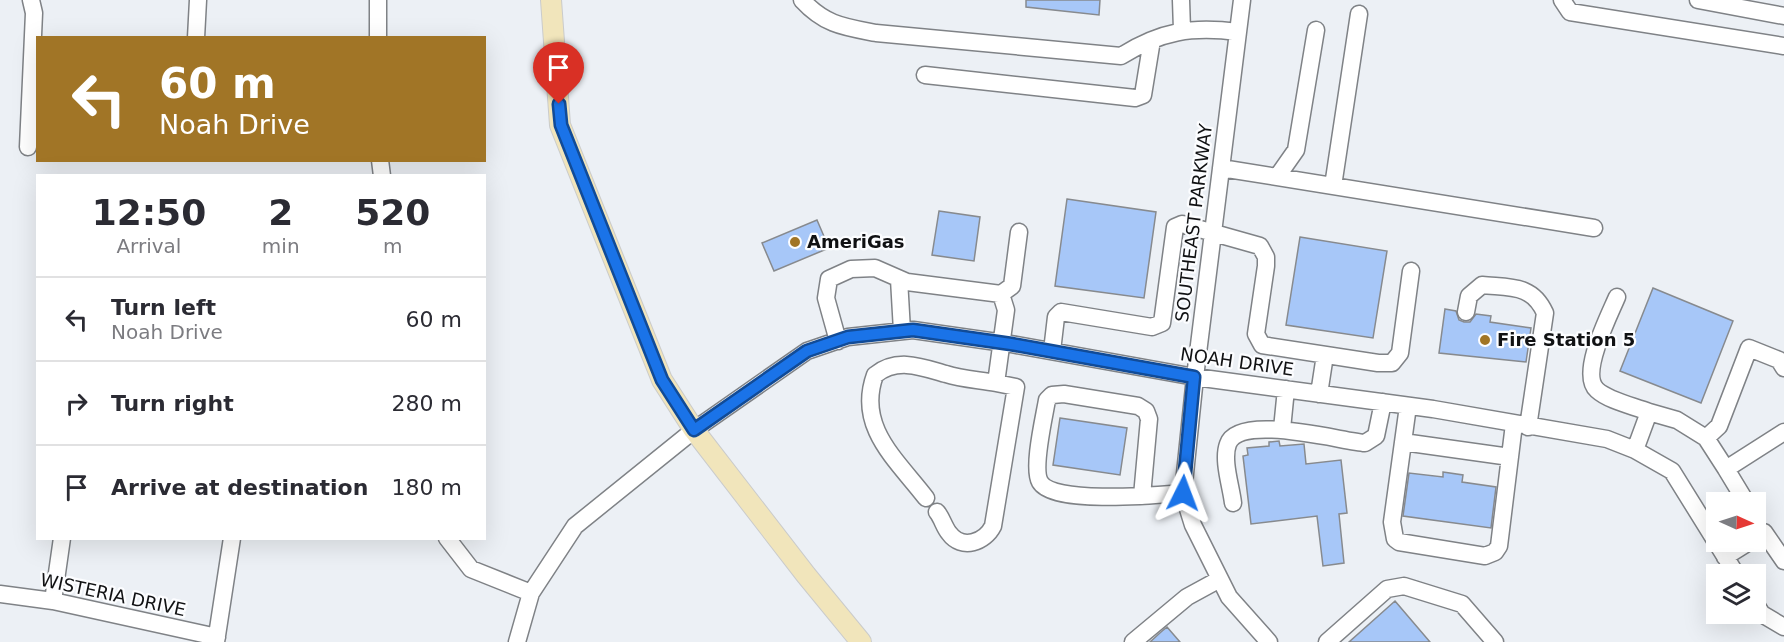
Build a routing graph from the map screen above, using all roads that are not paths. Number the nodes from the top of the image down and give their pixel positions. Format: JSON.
{"nodes":[{"id":1,"x":31,"y":0,"type":"edge"},
{"id":2,"x":198,"y":0,"type":"edge"},
{"id":3,"x":378,"y":0,"type":"edge"},
{"id":4,"x":551,"y":0,"type":"edge"},
{"id":5,"x":802,"y":0,"type":"edge"},
{"id":6,"x":1181,"y":0,"type":"edge"},
{"id":7,"x":1242,"y":0,"type":"edge"},
{"id":8,"x":1562,"y":0,"type":"edge"},
{"id":9,"x":1698,"y":0,"type":"edge"},
{"id":10,"x":1359,"y":14,"type":"dead end"},
{"id":11,"x":1784,"y":16,"type":"edge"},
{"id":12,"x":1182,"y":30,"type":"junction"},
{"id":13,"x":1316,"y":30,"type":"dead end"},
{"id":14,"x":1238,"y":32,"type":"junction"},
{"id":15,"x":196,"y":36,"type":"edge"},
{"id":16,"x":378,"y":36,"type":"edge"},
{"id":17,"x":1152,"y":40,"type":"junction"},
{"id":18,"x":1784,"y":46,"type":"edge"},
{"id":19,"x":925,"y":75,"type":"dead end"},
{"id":20,"x":28,"y":147,"type":"dead end"},
{"id":21,"x":1221,"y":168,"type":"junction"},
{"id":22,"x":1277,"y":177,"type":"junction"},
{"id":23,"x":1333,"y":186,"type":"junction"},
{"id":24,"x":1594,"y":228,"type":"dead end"},
{"id":25,"x":1019,"y":232,"type":"dead end"},
{"id":26,"x":1213,"y":232,"type":"junction"},
{"id":27,"x":1411,"y":271,"type":"dead end"},
{"id":28,"x":899,"y":279,"type":"junction"},
{"id":29,"x":1001,"y":294,"type":"junction"},
{"id":30,"x":1617,"y":297,"type":"dead end"},
{"id":31,"x":1466,"y":312,"type":"dead end"},
{"id":32,"x":902,"y":331,"type":"junction"},
{"id":33,"x":838,"y":341,"type":"junction"},
{"id":34,"x":1002,"y":343,"type":"junction"},
{"id":35,"x":1052,"y":351,"type":"junction"},
{"id":36,"x":1325,"y":355,"type":"junction"},
{"id":37,"x":1784,"y":368,"type":"edge"},
{"id":38,"x":1194,"y":377,"type":"junction"},
{"id":39,"x":996,"y":383,"type":"junction"},
{"id":40,"x":1286,"y":389,"type":"junction"},
{"id":41,"x":1319,"y":394,"type":"junction"},
{"id":42,"x":1383,"y":402,"type":"junction"},
{"id":43,"x":1408,"y":406,"type":"junction"},
{"id":44,"x":1649,"y":412,"type":"junction"},
{"id":45,"x":1521,"y":425,"type":"junction"},
{"id":46,"x":1282,"y":429,"type":"junction"},
{"id":47,"x":694,"y":430,"type":"junction"},
{"id":48,"x":1784,"y":432,"type":"edge"},
{"id":49,"x":1706,"y":438,"type":"junction"},
{"id":50,"x":1403,"y":442,"type":"junction"},
{"id":51,"x":1635,"y":450,"type":"junction"},
{"id":52,"x":1510,"y":457,"type":"junction"},
{"id":53,"x":1726,"y":470,"type":"junction"},
{"id":54,"x":1740,"y":492,"type":"edge"},
{"id":55,"x":1183,"y":493,"type":"junction"},
{"id":56,"x":1143,"y":496,"type":"junction"},
{"id":57,"x":926,"y":498,"type":"dead end"},
{"id":58,"x":1233,"y":503,"type":"dead end"},
{"id":59,"x":937,"y":512,"type":"dead end"},
{"id":60,"x":1766,"y":539,"type":"edge"},
{"id":61,"x":62,"y":540,"type":"edge"},
{"id":62,"x":232,"y":540,"type":"edge"},
{"id":63,"x":449,"y":540,"type":"edge"},
{"id":64,"x":1732,"y":552,"type":"edge"},
{"id":65,"x":1725,"y":556,"type":"junction"},
{"id":66,"x":1784,"y":561,"type":"edge"},
{"id":67,"x":1730,"y":564,"type":"edge"},
{"id":68,"x":1220,"y":579,"type":"junction"},
{"id":69,"x":531,"y":593,"type":"junction"},
{"id":70,"x":0,"y":594,"type":"edge"},
{"id":71,"x":53,"y":601,"type":"junction"},
{"id":72,"x":1766,"y":617,"type":"edge"},
{"id":73,"x":1784,"y":629,"type":"edge"},
{"id":74,"x":216,"y":639,"type":"edge"},
{"id":75,"x":1261,"y":639,"type":"edge"},
{"id":76,"x":517,"y":642,"type":"edge"},
{"id":77,"x":861,"y":642,"type":"edge"},
{"id":78,"x":1133,"y":642,"type":"edge"},
{"id":79,"x":1327,"y":642,"type":"edge"},
{"id":80,"x":1495,"y":642,"type":"edge"},
{"id":81,"x":1780,"y":642,"type":"edge"}],
"edges":[{"from":1,"to":20,"type":"street"},
{"from":2,"to":15,"type":"street"},
{"from":3,"to":16,"type":"street"},
{"from":4,"to":47,"type":"main road"},
{"from":5,"to":17,"type":"street"},
{"from":6,"to":12,"type":"street"},
{"from":7,"to":14,"type":"street","name":"SOUTHEAST PARKWAY"},
{"from":8,"to":18,"type":"street"},
{"from":9,"to":11,"type":"street"},
{"from":10,"to":23,"type":"street"},
{"from":12,"to":14,"type":"street"},
{"from":12,"to":17,"type":"street"},
{"from":13,"to":22,"type":"street"},
{"from":14,"to":21,"type":"street","name":"SOUTHEAST PARKWAY"},
{"from":17,"to":19,"type":"street"},
{"from":21,"to":22,"type":"street"},
{"from":21,"to":26,"type":"street","name":"SOUTHEAST PARKWAY"},
{"from":22,"to":23,"type":"street"},
{"from":23,"to":24,"type":"street"},
{"from":25,"to":29,"type":"street"},
{"from":26,"to":35,"type":"street"},
{"from":26,"to":36,"type":"street"},
{"from":26,"to":38,"type":"street","name":"SOUTHEAST PARKWAY"},
{"from":27,"to":36,"type":"street"},
{"from":28,"to":29,"type":"street"},
{"from":28,"to":32,"type":"street"},
{"from":28,"to":33,"type":"street"},
{"from":29,"to":34,"type":"street"},
{"from":30,"to":44,"type":"street"},
{"from":31,"to":45,"type":"street"},
{"from":32,"to":33,"type":"street","name":"NOAH DRIVE"},
{"from":32,"to":34,"type":"street","name":"NOAH DRIVE"},
{"from":33,"to":47,"type":"street","name":"NOAH DRIVE"},
{"from":34,"to":35,"type":"street","name":"NOAH DRIVE"},
{"from":34,"to":39,"type":"street"},
{"from":35,"to":38,"type":"street","name":"NOAH DRIVE"},
{"from":36,"to":41,"type":"street"},
{"from":37,"to":49,"type":"street"},
{"from":38,"to":40,"type":"street","name":"NOAH DRIVE"},
{"from":38,"to":55,"type":"street","name":"SOUTHEAST PARKWAY"},
{"from":39,"to":57,"type":"street"},
{"from":39,"to":59,"type":"street"},
{"from":40,"to":41,"type":"street","name":"NOAH DRIVE"},
{"from":40,"to":46,"type":"street"},
{"from":41,"to":42,"type":"street","name":"NOAH DRIVE"},
{"from":42,"to":43,"type":"street","name":"NOAH DRIVE"},
{"from":42,"to":46,"type":"street"},
{"from":43,"to":45,"type":"street","name":"NOAH DRIVE"},
{"from":43,"to":50,"type":"street"},
{"from":44,"to":49,"type":"street"},
{"from":44,"to":51,"type":"street"},
{"from":45,"to":51,"type":"street","name":"NOAH DRIVE"},
{"from":45,"to":52,"type":"street"},
{"from":46,"to":58,"type":"street"},
{"from":47,"to":69,"type":"street","name":"NOAH DRIVE"},
{"from":47,"to":77,"type":"main road"},
{"from":48,"to":53,"type":"street"},
{"from":49,"to":53,"type":"street"},
{"from":50,"to":52,"type":"street"},
{"from":50,"to":52,"type":"street"},
{"from":51,"to":65,"type":"street","name":"NOAH DRIVE"},
{"from":53,"to":54,"type":"street"},
{"from":55,"to":56,"type":"street"},
{"from":55,"to":68,"type":"street","name":"SOUTHEAST PARKWAY"},
{"from":56,"to":56,"type":"street"},
{"from":60,"to":66,"type":"street"},
{"from":61,"to":71,"type":"street"},
{"from":62,"to":74,"type":"street"},
{"from":63,"to":69,"type":"street"},
{"from":64,"to":65,"type":"street"},
{"from":65,"to":67,"type":"street","name":"NOAH DRIVE"},
{"from":68,"to":75,"type":"street","name":"SOUTHEAST PARKWAY"},
{"from":68,"to":78,"type":"street"},
{"from":69,"to":76,"type":"street","name":"NOAH DRIVE"},
{"from":70,"to":71,"type":"street","name":"WISTERIA DRIVE"},
{"from":71,"to":74,"type":"street","name":"WISTERIA DRIVE"},
{"from":72,"to":73,"type":"street"},
{"from":73,"to":81,"type":"street"},
{"from":79,"to":80,"type":"street"}]}
